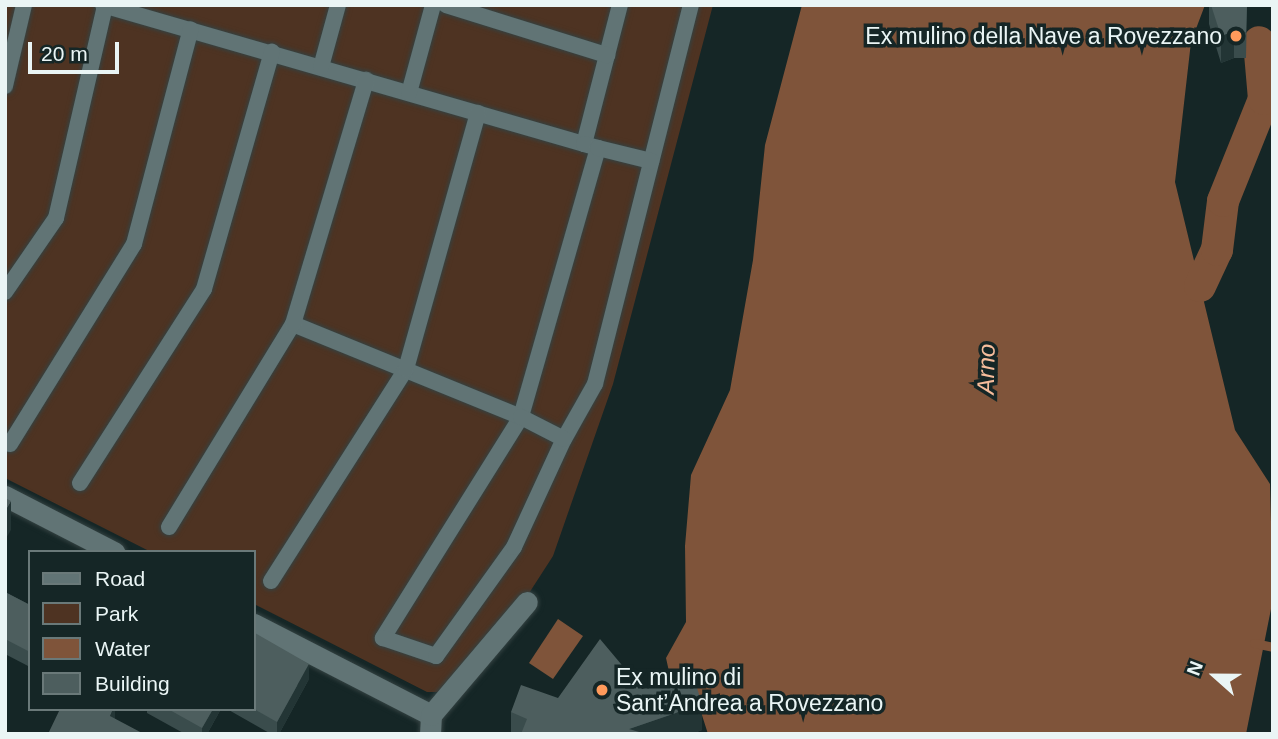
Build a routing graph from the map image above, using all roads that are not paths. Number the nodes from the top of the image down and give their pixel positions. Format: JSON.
{"nodes":[{"id":1,"x":24,"y":5,"type":"edge"},
{"id":2,"x":338,"y":5,"type":"edge"},
{"id":3,"x":433,"y":5,"type":"edge"},
{"id":4,"x":446,"y":5,"type":"edge"},
{"id":5,"x":620,"y":5,"type":"edge"},
{"id":6,"x":691,"y":5,"type":"edge"},
{"id":7,"x":104,"y":6,"type":"edge"},
{"id":8,"x":191,"y":29,"type":"junction"},
{"id":9,"x":272,"y":52,"type":"junction"},
{"id":10,"x":607,"y":55,"type":"junction"},
{"id":11,"x":321,"y":67,"type":"junction"},
{"id":12,"x":366,"y":80,"type":"junction"},
{"id":13,"x":5,"y":86,"type":"edge"},
{"id":14,"x":409,"y":93,"type":"junction"},
{"id":15,"x":478,"y":113,"type":"junction"},
{"id":16,"x":591,"y":146,"type":"junction"},
{"id":17,"x":651,"y":161,"type":"junction"},
{"id":18,"x":5,"y":292,"type":"edge"},
{"id":19,"x":293,"y":324,"type":"junction"},
{"id":20,"x":406,"y":369,"type":"junction"},
{"id":21,"x":521,"y":417,"type":"junction"},
{"id":22,"x":564,"y":439,"type":"junction"},
{"id":23,"x":9,"y":444,"type":"dead end"},
{"id":24,"x":80,"y":483,"type":"dead end"},
{"id":25,"x":5,"y":496,"type":"edge"},
{"id":26,"x":169,"y":527,"type":"dead end"},
{"id":27,"x":110,"y":550,"type":"edge"},
{"id":28,"x":271,"y":581,"type":"dead end"},
{"id":29,"x":527,"y":602,"type":"dead end"},
{"id":30,"x":256,"y":625,"type":"edge"},
{"id":31,"x":431,"y":724,"type":"edge"}],
"edges":[{"from":1,"to":13,"type":"lane"},
{"from":2,"to":11,"type":"lane"},
{"from":3,"to":14,"type":"lane"},
{"from":4,"to":10,"type":"lane"},
{"from":5,"to":10,"type":"lane"},
{"from":6,"to":17,"type":"lane"},
{"from":7,"to":8,"type":"lane"},
{"from":7,"to":18,"type":"lane"},
{"from":8,"to":9,"type":"lane"},
{"from":8,"to":23,"type":"lane"},
{"from":9,"to":11,"type":"lane"},
{"from":9,"to":24,"type":"lane"},
{"from":10,"to":16,"type":"lane"},
{"from":11,"to":12,"type":"lane"},
{"from":12,"to":14,"type":"lane"},
{"from":12,"to":19,"type":"lane"},
{"from":14,"to":15,"type":"lane"},
{"from":15,"to":16,"type":"lane"},
{"from":15,"to":20,"type":"lane"},
{"from":16,"to":17,"type":"lane"},
{"from":16,"to":21,"type":"lane"},
{"from":17,"to":22,"type":"lane"},
{"from":19,"to":20,"type":"lane"},
{"from":19,"to":26,"type":"lane"},
{"from":20,"to":21,"type":"lane"},
{"from":20,"to":28,"type":"lane"},
{"from":21,"to":22,"type":"lane"},
{"from":21,"to":22,"type":"lane"},
{"from":25,"to":27,"type":"street"},
{"from":29,"to":31,"type":"street"},
{"from":30,"to":31,"type":"street"}]}
